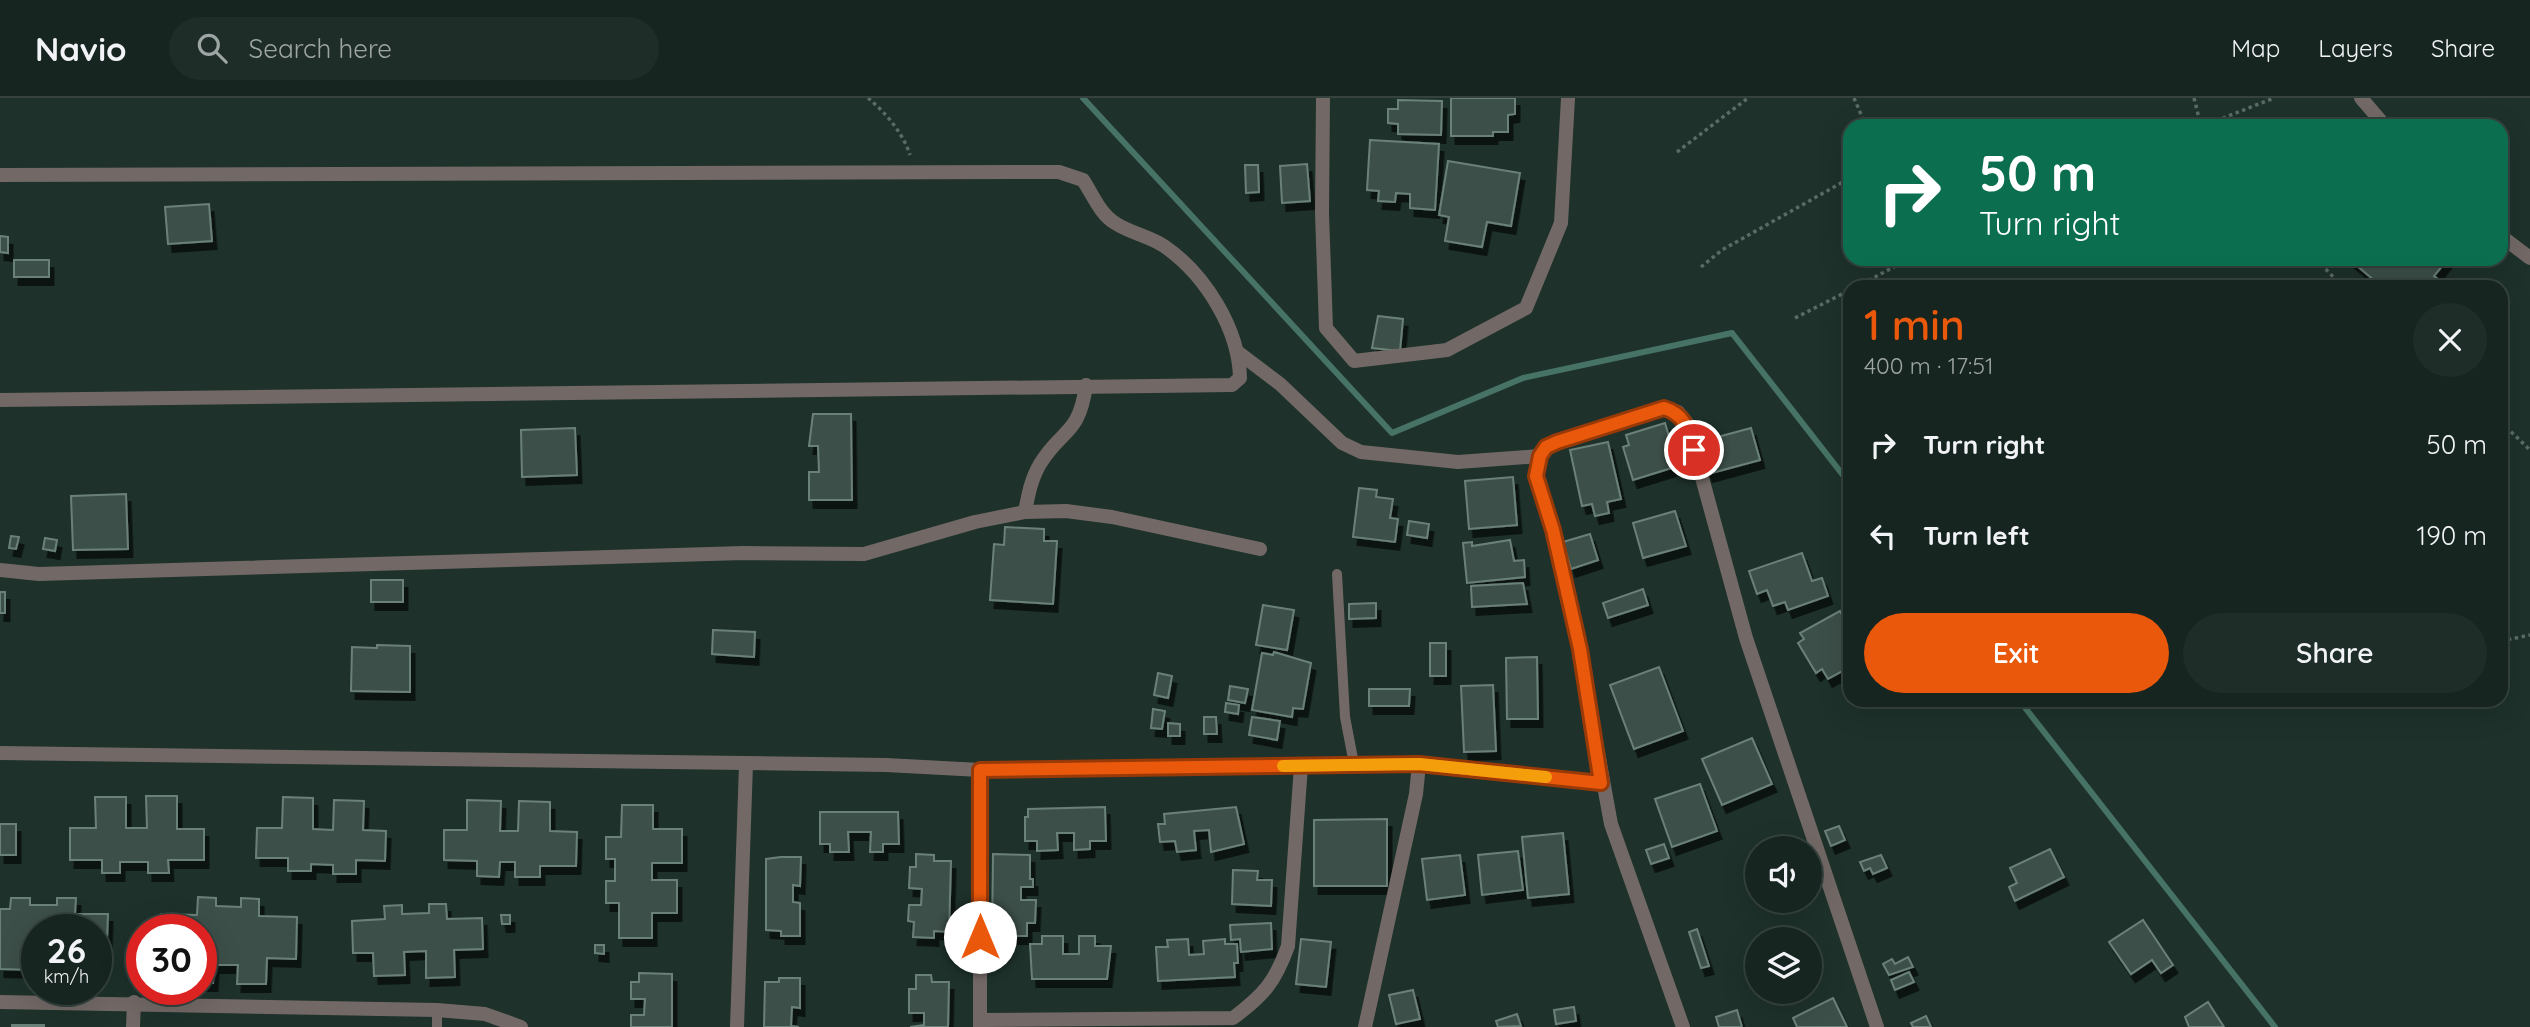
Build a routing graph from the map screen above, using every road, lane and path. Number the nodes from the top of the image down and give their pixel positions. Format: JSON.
{"nodes":[{"id":1,"x":868,"y":98,"type":"edge"},
{"id":2,"x":1323,"y":98,"type":"edge"},
{"id":3,"x":1568,"y":98,"type":"edge"},
{"id":4,"x":1748,"y":98,"type":"edge"},
{"id":5,"x":1854,"y":98,"type":"edge"},
{"id":6,"x":2194,"y":98,"type":"edge"},
{"id":7,"x":2274,"y":98,"type":"edge"},
{"id":8,"x":2361,"y":98,"type":"edge"},
{"id":9,"x":1863,"y":119,"type":"edge"},
{"id":10,"x":2200,"y":119,"type":"edge"},
{"id":11,"x":2220,"y":119,"type":"edge"},
{"id":12,"x":2379,"y":119,"type":"edge"},
{"id":13,"x":1677,"y":152,"type":"dead end"},
{"id":14,"x":915,"y":173,"type":"junction"},
{"id":15,"x":0,"y":175,"type":"edge"},
{"id":16,"x":1843,"y":182,"type":"edge"},
{"id":17,"x":2508,"y":241,"type":"edge"},
{"id":18,"x":2530,"y":258,"type":"edge"},
{"id":19,"x":1896,"y":266,"type":"edge"},
{"id":20,"x":2323,"y":266,"type":"edge"},
{"id":21,"x":1701,"y":267,"type":"dead end"},
{"id":22,"x":1869,"y":280,"type":"edge"},
{"id":23,"x":2336,"y":280,"type":"edge"},
{"id":24,"x":1843,"y":294,"type":"edge"},
{"id":25,"x":1796,"y":318,"type":"dead end"},
{"id":26,"x":1239,"y":353,"type":"junction"},
{"id":27,"x":1086,"y":385,"type":"junction"},
{"id":28,"x":0,"y":400,"type":"edge"},
{"id":29,"x":2508,"y":429,"type":"edge"},
{"id":30,"x":2530,"y":450,"type":"edge"},
{"id":31,"x":1540,"y":456,"type":"junction"},
{"id":32,"x":1026,"y":512,"type":"junction"},
{"id":33,"x":1260,"y":549,"type":"dead end"},
{"id":34,"x":0,"y":570,"type":"edge"},
{"id":35,"x":1336,"y":574,"type":"dead end"},
{"id":36,"x":2530,"y":635,"type":"edge"},
{"id":37,"x":2508,"y":640,"type":"edge"},
{"id":38,"x":0,"y":752,"type":"edge"},
{"id":39,"x":746,"y":764,"type":"junction"},
{"id":40,"x":1354,"y":764,"type":"junction"},
{"id":41,"x":1419,"y":764,"type":"junction"},
{"id":42,"x":1301,"y":766,"type":"junction"},
{"id":43,"x":980,"y":770,"type":"junction"},
{"id":44,"x":1601,"y":783,"type":"junction"},
{"id":45,"x":0,"y":1002,"type":"edge"},
{"id":46,"x":126,"y":1002,"type":"edge"},
{"id":47,"x":217,"y":1004,"type":"edge"},
{"id":48,"x":134,"y":1005,"type":"edge"},
{"id":49,"x":437,"y":1010,"type":"junction"},
{"id":50,"x":980,"y":1024,"type":"edge"},
{"id":51,"x":1198,"y":1024,"type":"edge"},
{"id":52,"x":133,"y":1027,"type":"edge"},
{"id":53,"x":437,"y":1027,"type":"edge"},
{"id":54,"x":521,"y":1027,"type":"edge"},
{"id":55,"x":737,"y":1027,"type":"edge"},
{"id":56,"x":1365,"y":1027,"type":"edge"},
{"id":57,"x":1683,"y":1027,"type":"edge"},
{"id":58,"x":1877,"y":1027,"type":"edge"}],
"edges":[{"from":1,"to":14,"type":"path"},
{"from":2,"to":3,"type":"street"},
{"from":4,"to":13,"type":"path"},
{"from":5,"to":9,"type":"path"},
{"from":6,"to":10,"type":"path"},
{"from":7,"to":11,"type":"path"},
{"from":8,"to":12,"type":"street"},
{"from":14,"to":15,"type":"street"},
{"from":14,"to":26,"type":"street"},
{"from":16,"to":21,"type":"path"},
{"from":17,"to":18,"type":"street"},
{"from":19,"to":22,"type":"path"},
{"from":20,"to":23,"type":"path"},
{"from":24,"to":25,"type":"path"},
{"from":26,"to":27,"type":"street"},
{"from":26,"to":31,"type":"street"},
{"from":27,"to":28,"type":"street"},
{"from":27,"to":32,"type":"street"},
{"from":29,"to":30,"type":"path"},
{"from":31,"to":44,"type":"street"},
{"from":31,"to":58,"type":"street"},
{"from":32,"to":33,"type":"street"},
{"from":32,"to":34,"type":"street"},
{"from":35,"to":40,"type":"lane"},
{"from":36,"to":37,"type":"path"},
{"from":38,"to":39,"type":"street"},
{"from":39,"to":43,"type":"street"},
{"from":39,"to":55,"type":"street"},
{"from":40,"to":41,"type":"street"},
{"from":40,"to":42,"type":"street"},
{"from":41,"to":44,"type":"street"},
{"from":41,"to":56,"type":"street"},
{"from":42,"to":43,"type":"street"},
{"from":42,"to":51,"type":"street"},
{"from":43,"to":50,"type":"street"},
{"from":44,"to":57,"type":"street"},
{"from":45,"to":46,"type":"street"},
{"from":47,"to":49,"type":"street"},
{"from":48,"to":52,"type":"street"},
{"from":49,"to":53,"type":"lane"},
{"from":49,"to":54,"type":"street"},
{"from":50,"to":51,"type":"street"}]}
